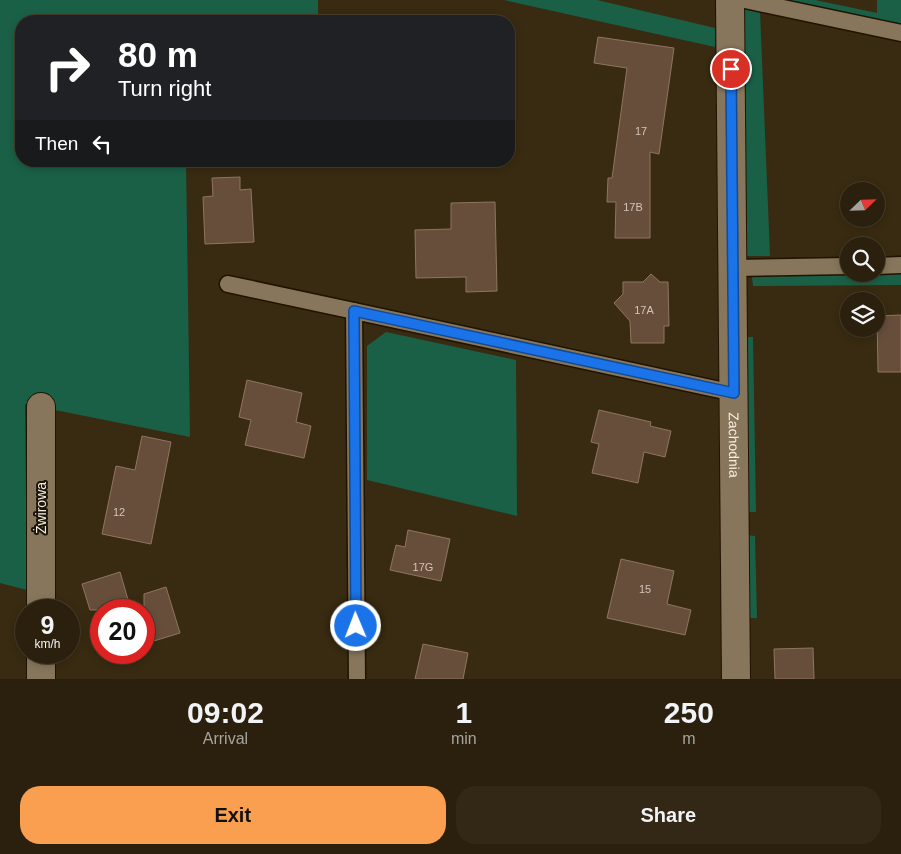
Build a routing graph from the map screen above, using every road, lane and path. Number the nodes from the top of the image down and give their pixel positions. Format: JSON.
{"nodes":[{"id":1,"x":730,"y":0,"type":"edge"},
{"id":2,"x":745,"y":0,"type":"edge"},
{"id":3,"x":901,"y":33,"type":"edge"},
{"id":4,"x":901,"y":265,"type":"edge"},
{"id":5,"x":840,"y":266,"type":"edge"},
{"id":6,"x":885,"y":266,"type":"edge"},
{"id":7,"x":733,"y":268,"type":"junction"},
{"id":8,"x":228,"y":284,"type":"dead end"},
{"id":9,"x":354,"y":311,"type":"junction"},
{"id":10,"x":734,"y":393,"type":"junction"},
{"id":11,"x":41,"y":407,"type":"dead end"},
{"id":12,"x":41,"y":599,"type":"edge"},
{"id":13,"x":41,"y":664,"type":"edge"},
{"id":14,"x":41,"y":679,"type":"edge"},
{"id":15,"x":357,"y":679,"type":"edge"},
{"id":16,"x":736,"y":679,"type":"edge"}],
"edges":[{"from":1,"to":7,"type":"street","name":"Zachodnia"},
{"from":2,"to":3,"type":"lane"},
{"from":4,"to":6,"type":"lane"},
{"from":5,"to":7,"type":"lane"},
{"from":7,"to":10,"type":"street","name":"Zachodnia"},
{"from":8,"to":9,"type":"lane"},
{"from":9,"to":10,"type":"lane"},
{"from":9,"to":15,"type":"lane"},
{"from":10,"to":16,"type":"street","name":"Zachodnia"},
{"from":11,"to":12,"type":"street","name":"Żwirowa"},
{"from":13,"to":14,"type":"street"}]}
